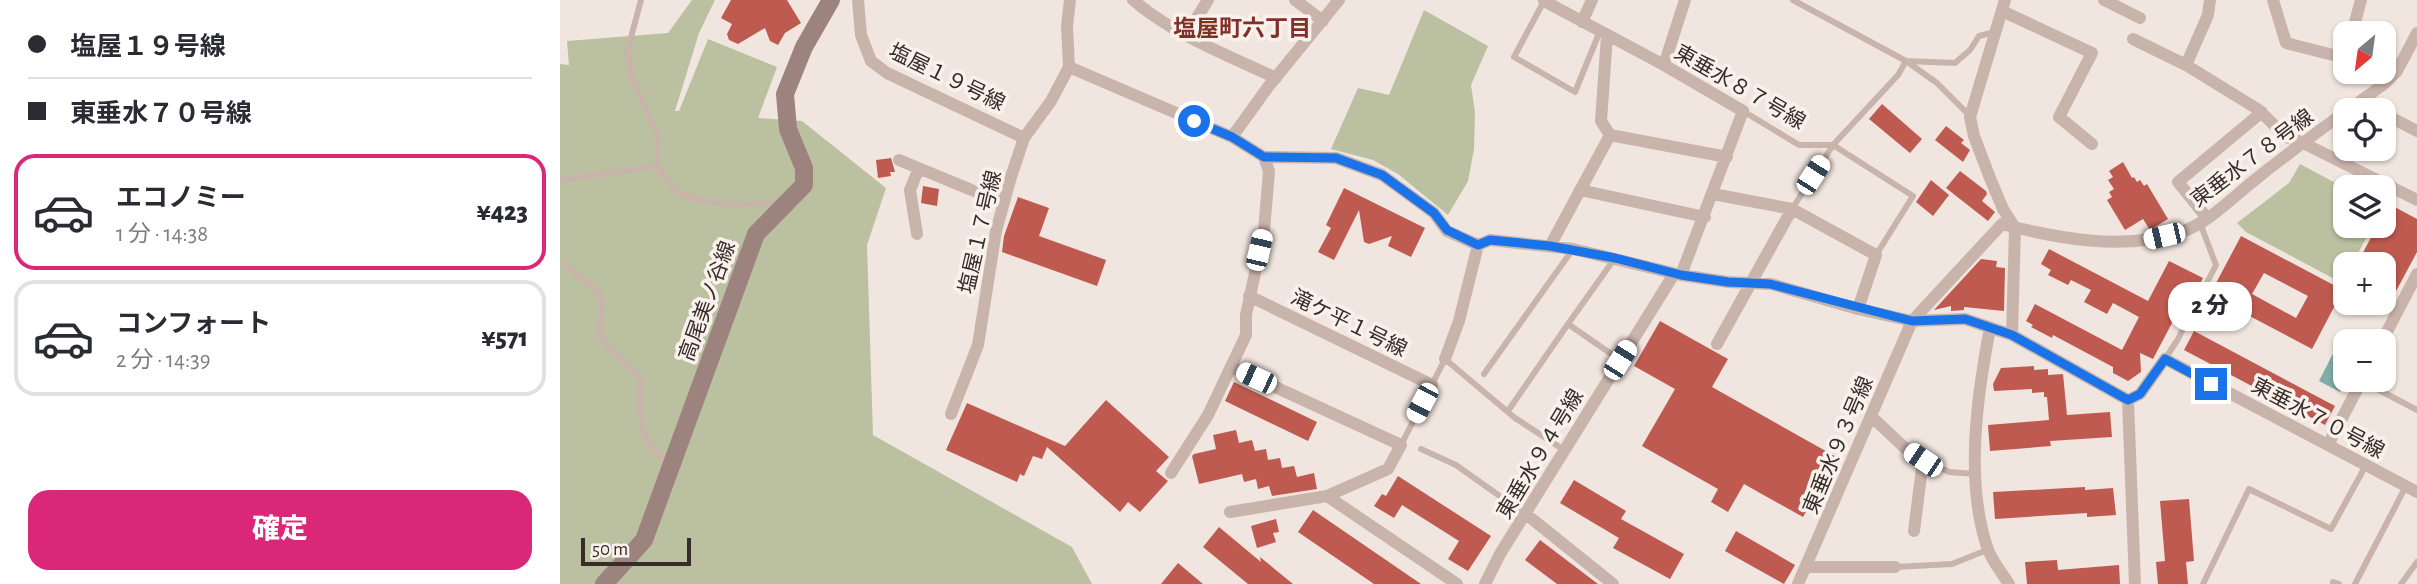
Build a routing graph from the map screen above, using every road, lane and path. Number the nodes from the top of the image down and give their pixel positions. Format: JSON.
{"nodes":[{"id":1,"x":641,"y":0,"type":"edge"},
{"id":2,"x":831,"y":0,"type":"edge"},
{"id":3,"x":858,"y":0,"type":"edge"},
{"id":4,"x":1070,"y":0,"type":"edge"},
{"id":5,"x":1133,"y":0,"type":"edge"},
{"id":6,"x":1208,"y":0,"type":"edge"},
{"id":7,"x":1294,"y":0,"type":"edge"},
{"id":8,"x":1339,"y":0,"type":"edge"},
{"id":9,"x":1543,"y":0,"type":"edge"},
{"id":10,"x":1592,"y":0,"type":"edge"},
{"id":11,"x":1685,"y":0,"type":"edge"},
{"id":12,"x":1793,"y":0,"type":"edge"},
{"id":13,"x":1809,"y":0,"type":"edge"},
{"id":14,"x":2104,"y":0,"type":"edge"},
{"id":15,"x":2210,"y":0,"type":"edge"},
{"id":16,"x":2273,"y":0,"type":"edge"},
{"id":17,"x":2361,"y":0,"type":"edge"},
{"id":18,"x":2004,"y":5,"type":"edge"},
{"id":19,"x":1809,"y":9,"type":"junction"},
{"id":20,"x":2140,"y":18,"type":"dead end"},
{"id":21,"x":1323,"y":21,"type":"junction"},
{"id":22,"x":2355,"y":21,"type":"edge"},
{"id":23,"x":1582,"y":22,"type":"junction"},
{"id":24,"x":1996,"y":32,"type":"junction"},
{"id":25,"x":1603,"y":33,"type":"junction"},
{"id":26,"x":2417,"y":33,"type":"edge"},
{"id":27,"x":1186,"y":35,"type":"junction"},
{"id":28,"x":2133,"y":39,"type":"dead end"},
{"id":29,"x":2333,"y":55,"type":"edge"},
{"id":30,"x":2411,"y":57,"type":"edge"},
{"id":31,"x":1906,"y":61,"type":"junction"},
{"id":32,"x":1664,"y":65,"type":"junction"},
{"id":33,"x":2186,"y":65,"type":"junction"},
{"id":34,"x":1069,"y":67,"type":"junction"},
{"id":35,"x":2397,"y":71,"type":"joint"},
{"id":36,"x":1276,"y":78,"type":"junction"},
{"id":37,"x":2366,"y":98,"type":"edge"},
{"id":38,"x":1744,"y":111,"type":"junction"},
{"id":39,"x":2262,"y":112,"type":"junction"},
{"id":40,"x":1970,"y":117,"type":"junction"},
{"id":41,"x":2333,"y":120,"type":"edge"},
{"id":42,"x":2396,"y":120,"type":"edge"},
{"id":43,"x":2417,"y":131,"type":"edge"},
{"id":44,"x":1610,"y":135,"type":"junction"},
{"id":45,"x":1232,"y":137,"type":"junction"},
{"id":46,"x":1024,"y":138,"type":"junction"},
{"id":47,"x":2301,"y":142,"type":"junction"},
{"id":48,"x":2092,"y":144,"type":"dead end"},
{"id":49,"x":1833,"y":145,"type":"junction"},
{"id":50,"x":1264,"y":157,"type":"junction"},
{"id":51,"x":1727,"y":157,"type":"junction"},
{"id":52,"x":899,"y":160,"type":"dead end"},
{"id":53,"x":657,"y":166,"type":"junction"},
{"id":54,"x":919,"y":168,"type":"junction"},
{"id":55,"x":560,"y":180,"type":"edge"},
{"id":56,"x":1580,"y":190,"type":"junction"},
{"id":57,"x":1713,"y":194,"type":"junction"},
{"id":58,"x":2417,"y":200,"type":"edge"},
{"id":59,"x":789,"y":202,"type":"junction"},
{"id":60,"x":1003,"y":203,"type":"junction"},
{"id":61,"x":1792,"y":209,"type":"junction"},
{"id":62,"x":1705,"y":217,"type":"junction"},
{"id":63,"x":2204,"y":220,"type":"junction"},
{"id":64,"x":2015,"y":228,"type":"junction"},
{"id":65,"x":916,"y":234,"type":"dead end"},
{"id":66,"x":1478,"y":245,"type":"junction"},
{"id":67,"x":1550,"y":246,"type":"junction"},
{"id":68,"x":1573,"y":249,"type":"junction"},
{"id":69,"x":1877,"y":255,"type":"junction"},
{"id":70,"x":1615,"y":258,"type":"junction"},
{"id":71,"x":564,"y":264,"type":"dead end"},
{"id":72,"x":1678,"y":274,"type":"junction"},
{"id":73,"x":2417,"y":274,"type":"edge"},
{"id":74,"x":1750,"y":283,"type":"junction"},
{"id":75,"x":1249,"y":296,"type":"junction"},
{"id":76,"x":1858,"y":309,"type":"junction"},
{"id":77,"x":1912,"y":321,"type":"junction"},
{"id":78,"x":1568,"y":324,"type":"junction"},
{"id":79,"x":1990,"y":328,"type":"junction"},
{"id":80,"x":2388,"y":329,"type":"edge"},
{"id":81,"x":2012,"y":335,"type":"junction"},
{"id":82,"x":1717,"y":344,"type":"dead end"},
{"id":83,"x":1445,"y":359,"type":"junction"},
{"id":84,"x":2165,"y":359,"type":"junction"},
{"id":85,"x":1620,"y":360,"type":"junction"},
{"id":86,"x":1232,"y":366,"type":"junction"},
{"id":87,"x":1484,"y":374,"type":"dead end"},
{"id":88,"x":1432,"y":385,"type":"junction"},
{"id":89,"x":2356,"y":392,"type":"edge"},
{"id":90,"x":2384,"y":392,"type":"edge"},
{"id":91,"x":2128,"y":400,"type":"junction"},
{"id":92,"x":2417,"y":410,"type":"edge"},
{"id":93,"x":1507,"y":411,"type":"junction"},
{"id":94,"x":951,"y":414,"type":"dead end"},
{"id":95,"x":1872,"y":417,"type":"junction"},
{"id":96,"x":1401,"y":445,"type":"junction"},
{"id":97,"x":2328,"y":445,"type":"junction"},
{"id":98,"x":1421,"y":449,"type":"dead end"},
{"id":99,"x":1565,"y":451,"type":"junction"},
{"id":100,"x":1923,"y":460,"type":"junction"},
{"id":101,"x":671,"y":465,"type":"junction"},
{"id":102,"x":2366,"y":465,"type":"junction"},
{"id":103,"x":1171,"y":473,"type":"dead end"},
{"id":104,"x":1976,"y":474,"type":"junction"},
{"id":105,"x":2412,"y":489,"type":"edge"},
{"id":106,"x":1327,"y":496,"type":"junction"},
{"id":107,"x":1230,"y":512,"type":"dead end"},
{"id":108,"x":1527,"y":515,"type":"junction"},
{"id":109,"x":1914,"y":531,"type":"dead end"},
{"id":110,"x":1987,"y":550,"type":"junction"},
{"id":111,"x":2417,"y":562,"type":"edge"},
{"id":112,"x":1806,"y":566,"type":"junction"},
{"id":113,"x":1895,"y":567,"type":"joint"},
{"id":114,"x":604,"y":584,"type":"edge"},
{"id":115,"x":1457,"y":584,"type":"edge"},
{"id":116,"x":1485,"y":584,"type":"edge"},
{"id":117,"x":1614,"y":584,"type":"edge"},
{"id":118,"x":1800,"y":584,"type":"edge"},
{"id":119,"x":2009,"y":584,"type":"edge"},
{"id":120,"x":2135,"y":584,"type":"edge"},
{"id":121,"x":2203,"y":584,"type":"edge"},
{"id":122,"x":2355,"y":584,"type":"edge"},
{"id":123,"x":2402,"y":584,"type":"edge"}],
"edges":[{"from":1,"to":53,"type":"lane"},
{"from":2,"to":59,"type":"street","name":"高尾美ノ谷線"},
{"from":3,"to":46,"type":"street","name":"塩屋１９号線"},
{"from":4,"to":34,"type":"street"},
{"from":5,"to":27,"type":"street"},
{"from":6,"to":27,"type":"street"},
{"from":7,"to":21,"type":"street"},
{"from":8,"to":21,"type":"street"},
{"from":9,"to":23,"type":"street","name":"東垂水８７号線"},
{"from":9,"to":25,"type":"lane"},
{"from":10,"to":23,"type":"street"},
{"from":11,"to":32,"type":"street"},
{"from":12,"to":19,"type":"lane"},
{"from":13,"to":19,"type":"lane"},
{"from":14,"to":20,"type":"street"},
{"from":15,"to":33,"type":"street"},
{"from":16,"to":29,"type":"street"},
{"from":17,"to":22,"type":"street"},
{"from":18,"to":24,"type":"street"},
{"from":18,"to":48,"type":"street"},
{"from":19,"to":31,"type":"lane"},
{"from":21,"to":36,"type":"street"},
{"from":23,"to":25,"type":"street","name":"東垂水８７号線"},
{"from":24,"to":31,"type":"lane"},
{"from":24,"to":40,"type":"street"},
{"from":25,"to":32,"type":"street","name":"東垂水８７号線"},
{"from":25,"to":44,"type":"street"},
{"from":26,"to":30,"type":"street","name":"東垂水７８号線"},
{"from":27,"to":36,"type":"street"},
{"from":28,"to":33,"type":"street"},
{"from":30,"to":35,"type":"street","name":"東垂水７８号線"},
{"from":31,"to":40,"type":"lane"},
{"from":31,"to":49,"type":"lane"},
{"from":32,"to":38,"type":"street","name":"東垂水８７号線"},
{"from":33,"to":39,"type":"street"},
{"from":34,"to":45,"type":"street"},
{"from":34,"to":46,"type":"street","name":"塩屋１７号線"},
{"from":35,"to":37,"type":"street","name":"東垂水７８号線"},
{"from":36,"to":45,"type":"street"},
{"from":38,"to":49,"type":"lane","name":"東垂水８７号線"},
{"from":38,"to":51,"type":"street","name":"東垂水９４号線"},
{"from":39,"to":47,"type":"street"},
{"from":39,"to":63,"type":"street"},
{"from":40,"to":64,"type":"street"},
{"from":41,"to":47,"type":"street","name":"東垂水７８号線"},
{"from":42,"to":43,"type":"street"},
{"from":44,"to":51,"type":"street"},
{"from":44,"to":56,"type":"street"},
{"from":45,"to":50,"type":"street"},
{"from":46,"to":60,"type":"street","name":"塩屋１７号線"},
{"from":47,"to":58,"type":"street"},
{"from":47,"to":63,"type":"street","name":"東垂水７８号線"},
{"from":49,"to":61,"type":"lane"},
{"from":49,"to":69,"type":"lane"},
{"from":50,"to":66,"type":"street"},
{"from":50,"to":75,"type":"street"},
{"from":51,"to":57,"type":"street","name":"東垂水９４号線"},
{"from":52,"to":54,"type":"street"},
{"from":53,"to":55,"type":"lane"},
{"from":53,"to":59,"type":"lane"},
{"from":54,"to":60,"type":"street"},
{"from":54,"to":65,"type":"street"},
{"from":56,"to":62,"type":"street"},
{"from":56,"to":67,"type":"street"},
{"from":57,"to":61,"type":"street"},
{"from":57,"to":62,"type":"street","name":"東垂水９４号線"},
{"from":59,"to":101,"type":"street","name":"高尾美ノ谷線"},
{"from":60,"to":94,"type":"street","name":"塩屋１７号線"},
{"from":61,"to":69,"type":"street"},
{"from":61,"to":74,"type":"street"},
{"from":62,"to":72,"type":"street","name":"東垂水９４号線"},
{"from":63,"to":64,"type":"street","name":"東垂水７８号線"},
{"from":63,"to":84,"type":"lane"},
{"from":64,"to":77,"type":"street"},
{"from":64,"to":81,"type":"street"},
{"from":66,"to":67,"type":"street"},
{"from":66,"to":83,"type":"street"},
{"from":67,"to":68,"type":"street"},
{"from":68,"to":70,"type":"street"},
{"from":68,"to":87,"type":"lane"},
{"from":69,"to":76,"type":"street"},
{"from":70,"to":72,"type":"street"},
{"from":70,"to":78,"type":"lane"},
{"from":71,"to":101,"type":"lane"},
{"from":72,"to":74,"type":"street"},
{"from":72,"to":85,"type":"street","name":"東垂水９４号線"},
{"from":73,"to":80,"type":"street"},
{"from":74,"to":76,"type":"street"},
{"from":74,"to":82,"type":"street"},
{"from":75,"to":86,"type":"street"},
{"from":75,"to":88,"type":"street","name":"滝ケ平１号線"},
{"from":76,"to":77,"type":"street"},
{"from":77,"to":79,"type":"street"},
{"from":77,"to":95,"type":"street","name":"東垂水９３号線"},
{"from":78,"to":85,"type":"lane"},
{"from":78,"to":93,"type":"lane"},
{"from":79,"to":81,"type":"street"},
{"from":79,"to":104,"type":"street"},
{"from":81,"to":91,"type":"street"},
{"from":83,"to":88,"type":"lane"},
{"from":83,"to":93,"type":"lane"},
{"from":84,"to":91,"type":"street"},
{"from":84,"to":97,"type":"street","name":"東垂水７０号線"},
{"from":85,"to":99,"type":"street","name":"東垂水９４号線"},
{"from":86,"to":96,"type":"street"},
{"from":86,"to":103,"type":"street"},
{"from":88,"to":96,"type":"lane"},
{"from":89,"to":97,"type":"street"},
{"from":90,"to":92,"type":"lane"},
{"from":91,"to":120,"type":"street"},
{"from":93,"to":99,"type":"lane"},
{"from":95,"to":100,"type":"street"},
{"from":95,"to":112,"type":"street","name":"東垂水９３号線"},
{"from":96,"to":106,"type":"street"},
{"from":97,"to":102,"type":"street","name":"東垂水７０号線"},
{"from":98,"to":108,"type":"lane"},
{"from":99,"to":108,"type":"street","name":"東垂水９４号線"},
{"from":100,"to":104,"type":"lane"},
{"from":100,"to":109,"type":"street"},
{"from":101,"to":114,"type":"street","name":"高尾美ノ谷線"},
{"from":102,"to":105,"type":"street","name":"東垂水７０号線"},
{"from":102,"to":121,"type":"lane"},
{"from":104,"to":110,"type":"street"},
{"from":105,"to":122,"type":"lane"},
{"from":106,"to":107,"type":"street"},
{"from":106,"to":115,"type":"street"},
{"from":108,"to":116,"type":"street","name":"東垂水９４号線"},
{"from":108,"to":117,"type":"street"},
{"from":110,"to":113,"type":"lane"},
{"from":110,"to":119,"type":"street"},
{"from":111,"to":123,"type":"lane"},
{"from":112,"to":113,"type":"street"},
{"from":112,"to":118,"type":"street","name":"東垂水９３号線"}]}
